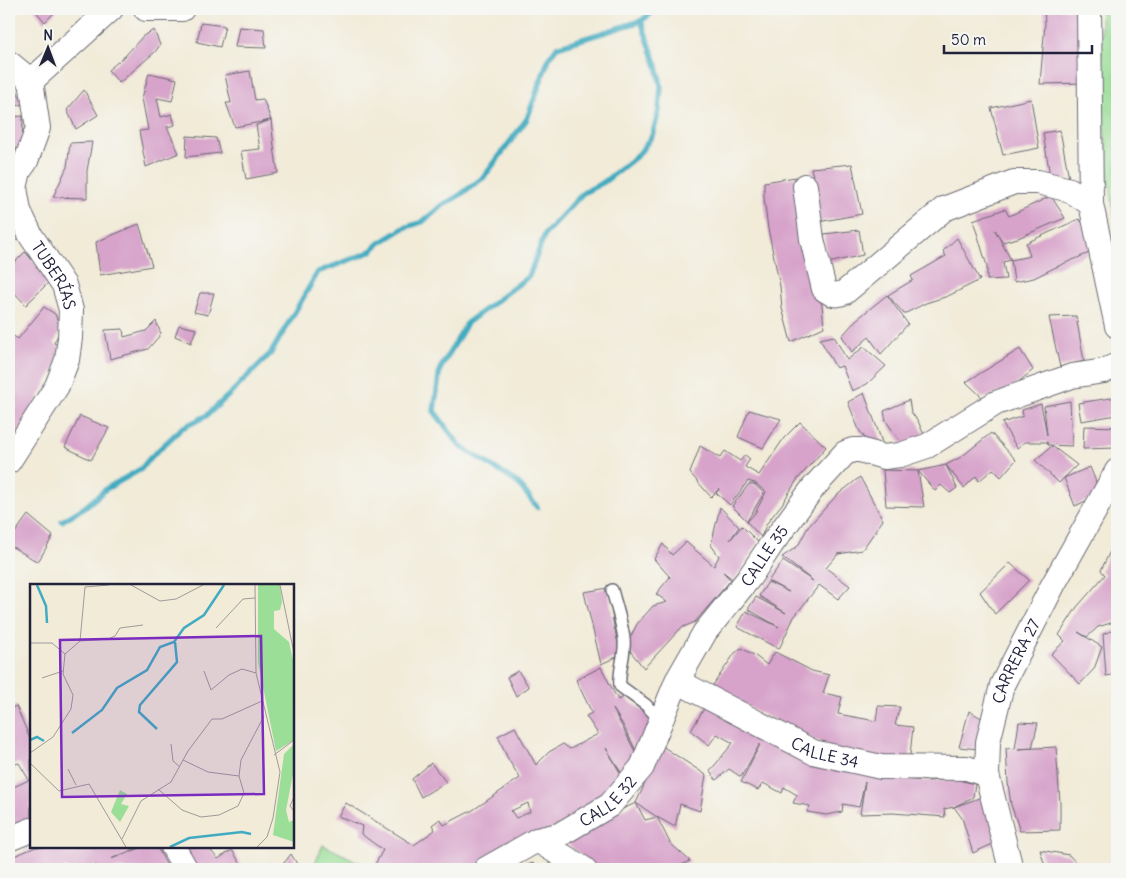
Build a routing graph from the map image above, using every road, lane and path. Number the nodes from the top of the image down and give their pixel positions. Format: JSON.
{"nodes":[{"id":1,"x":111,"y":9,"type":"edge"},
{"id":2,"x":146,"y":9,"type":"edge"},
{"id":3,"x":182,"y":9,"type":"edge"},
{"id":4,"x":1090,"y":9,"type":"edge"},
{"id":5,"x":9,"y":63,"type":"edge"},
{"id":6,"x":31,"y":81,"type":"junction"},
{"id":7,"x":14,"y":169,"type":"edge"},
{"id":8,"x":805,"y":186,"type":"dead end"},
{"id":9,"x":1091,"y":204,"type":"junction"},
{"id":10,"x":1117,"y":326,"type":"edge"},
{"id":11,"x":1117,"y":365,"type":"edge"},
{"id":12,"x":9,"y":461,"type":"edge"},
{"id":13,"x":1117,"y":471,"type":"edge"},
{"id":14,"x":612,"y":590,"type":"dead end"},
{"id":15,"x":677,"y":682,"type":"junction"},
{"id":16,"x":661,"y":720,"type":"junction"},
{"id":17,"x":987,"y":775,"type":"junction"},
{"id":18,"x":30,"y":830,"type":"edge"},
{"id":19,"x":9,"y":839,"type":"edge"},
{"id":20,"x":537,"y":840,"type":"junction"},
{"id":21,"x":174,"y":848,"type":"edge"},
{"id":22,"x":186,"y":869,"type":"edge"},
{"id":23,"x":486,"y":869,"type":"edge"},
{"id":24,"x":584,"y":869,"type":"edge"},
{"id":25,"x":1011,"y":869,"type":"edge"}],
"edges":[{"from":1,"to":6,"type":"street"},
{"from":2,"to":3,"type":"street"},
{"from":4,"to":9,"type":"street"},
{"from":5,"to":6,"type":"street"},
{"from":6,"to":7,"type":"street","name":"TUBERÍAS"},
{"from":7,"to":12,"type":"street","name":"TUBERÍAS"},
{"from":8,"to":9,"type":"street"},
{"from":9,"to":10,"type":"street"},
{"from":11,"to":15,"type":"street","name":"CALLE 35"},
{"from":13,"to":17,"type":"street","name":"CARRERA 27"},
{"from":14,"to":16,"type":"lane"},
{"from":15,"to":16,"type":"street","name":"CALLE 32"},
{"from":15,"to":17,"type":"street","name":"CALLE 34"},
{"from":16,"to":20,"type":"street","name":"CALLE 32"},
{"from":17,"to":25,"type":"street","name":"CARRERA 27"},
{"from":18,"to":19,"type":"street"},
{"from":20,"to":23,"type":"street","name":"CALLE 32"},
{"from":20,"to":24,"type":"street"},
{"from":21,"to":22,"type":"street"}]}
